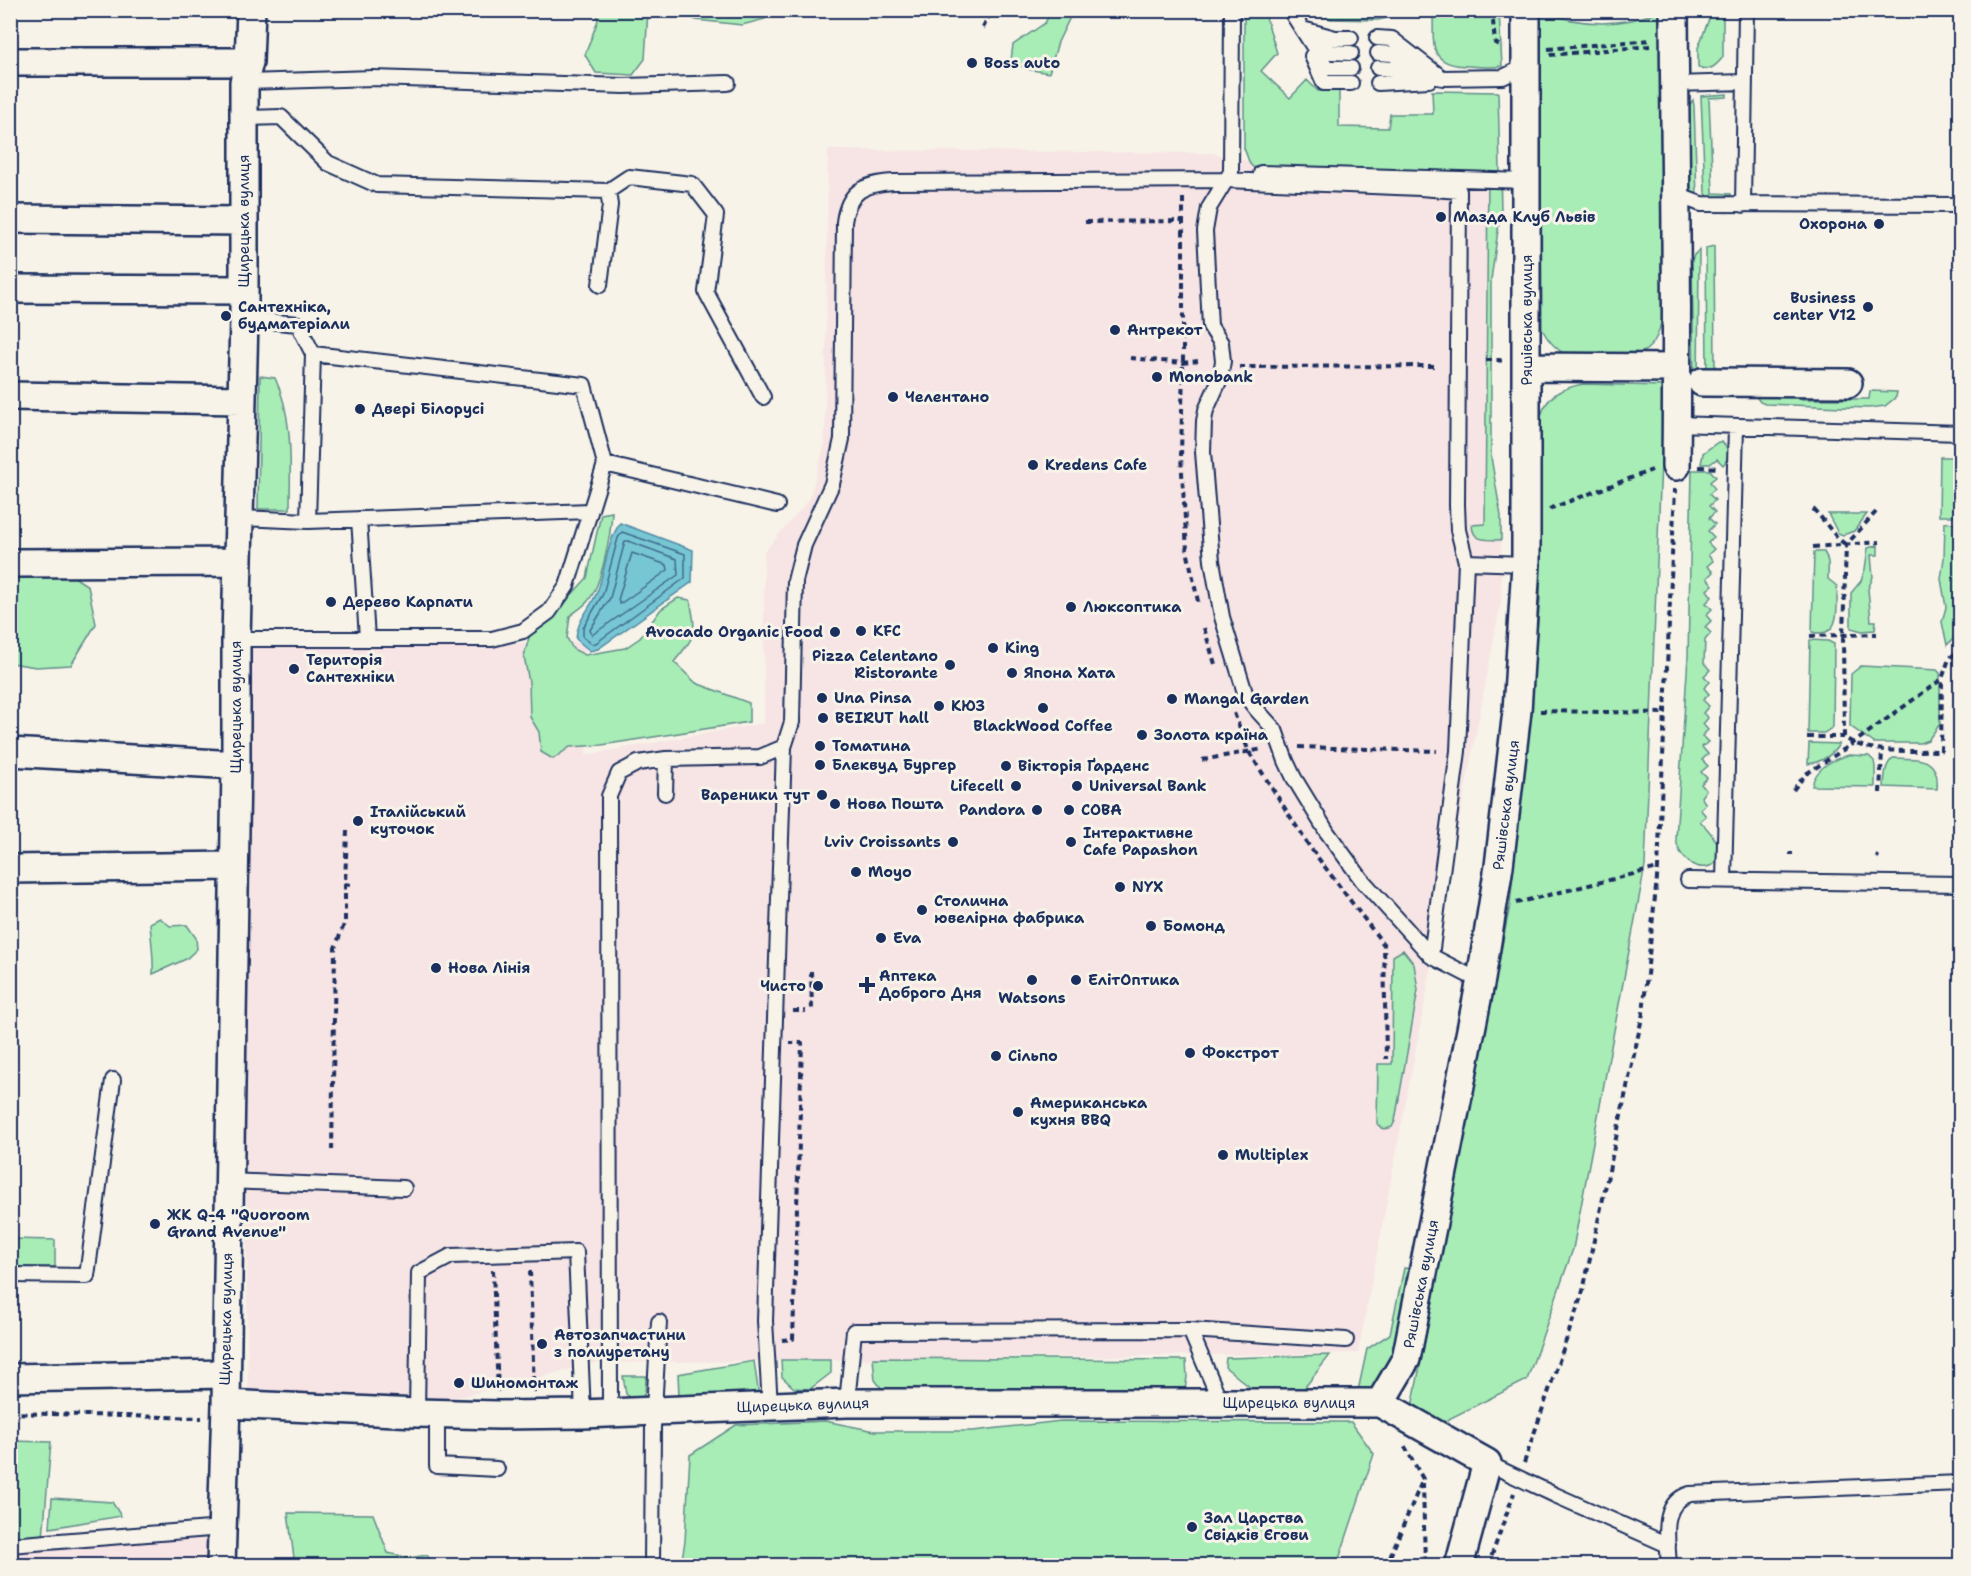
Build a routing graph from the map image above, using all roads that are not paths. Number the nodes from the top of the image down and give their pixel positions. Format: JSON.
{"nodes":[{"id":1,"x":251,"y":10,"type":"edge"},
{"id":2,"x":1232,"y":10,"type":"edge"},
{"id":3,"x":1290,"y":10,"type":"edge"},
{"id":4,"x":1526,"y":10,"type":"edge"},
{"id":5,"x":1674,"y":10,"type":"edge"},
{"id":6,"x":1746,"y":10,"type":"edge"},
{"id":7,"x":1301,"y":29,"type":"junction"},
{"id":8,"x":1351,"y":38,"type":"dead end"},
{"id":9,"x":1377,"y":38,"type":"dead end"},
{"id":10,"x":1351,"y":53,"type":"dead end"},
{"id":11,"x":1377,"y":53,"type":"dead end"},
{"id":12,"x":1529,"y":55,"type":"junction"},
{"id":13,"x":10,"y":62,"type":"edge"},
{"id":14,"x":1351,"y":68,"type":"dead end"},
{"id":15,"x":1378,"y":68,"type":"dead end"},
{"id":16,"x":247,"y":72,"type":"junction"},
{"id":17,"x":1443,"y":78,"type":"junction"},
{"id":18,"x":1744,"y":82,"type":"junction"},
{"id":19,"x":728,"y":83,"type":"dead end"},
{"id":20,"x":1351,"y":83,"type":"dead end"},
{"id":21,"x":1378,"y":83,"type":"dead end"},
{"id":22,"x":1674,"y":84,"type":"junction"},
{"id":23,"x":244,"y":118,"type":"junction"},
{"id":24,"x":1229,"y":176,"type":"junction"},
{"id":25,"x":1526,"y":181,"type":"junction"},
{"id":26,"x":1459,"y":185,"type":"junction"},
{"id":27,"x":608,"y":191,"type":"junction"},
{"id":28,"x":1674,"y":194,"type":"junction"},
{"id":29,"x":1743,"y":205,"type":"junction"},
{"id":30,"x":1960,"y":205,"type":"edge"},
{"id":31,"x":10,"y":219,"type":"edge"},
{"id":32,"x":244,"y":221,"type":"junction"},
{"id":33,"x":600,"y":285,"type":"dead end"},
{"id":34,"x":10,"y":289,"type":"edge"},
{"id":35,"x":244,"y":290,"type":"junction"},
{"id":36,"x":244,"y":319,"type":"junction"},
{"id":37,"x":313,"y":354,"type":"junction"},
{"id":38,"x":1527,"y":367,"type":"junction"},
{"id":39,"x":1676,"y":368,"type":"junction"},
{"id":40,"x":1702,"y":382,"type":"dead end"},
{"id":41,"x":1848,"y":383,"type":"dead end"},
{"id":42,"x":10,"y":396,"type":"edge"},
{"id":43,"x":763,"y":397,"type":"dead end"},
{"id":44,"x":242,"y":400,"type":"junction"},
{"id":45,"x":1676,"y":424,"type":"junction"},
{"id":46,"x":1736,"y":428,"type":"junction"},
{"id":47,"x":1960,"y":433,"type":"edge"},
{"id":48,"x":605,"y":465,"type":"junction"},
{"id":49,"x":1665,"y":468,"type":"road end"},
{"id":50,"x":777,"y":504,"type":"dead end"},
{"id":51,"x":590,"y":511,"type":"junction"},
{"id":52,"x":240,"y":519,"type":"junction"},
{"id":53,"x":359,"y":519,"type":"junction"},
{"id":54,"x":308,"y":521,"type":"junction"},
{"id":55,"x":238,"y":562,"type":"junction"},
{"id":56,"x":1466,"y":562,"type":"junction"},
{"id":57,"x":10,"y":563,"type":"edge"},
{"id":58,"x":1526,"y":564,"type":"junction"},
{"id":59,"x":367,"y":638,"type":"junction"},
{"id":60,"x":236,"y":639,"type":"junction"},
{"id":61,"x":784,"y":747,"type":"junction"},
{"id":62,"x":10,"y":752,"type":"edge"},
{"id":63,"x":666,"y":759,"type":"junction"},
{"id":64,"x":236,"y":765,"type":"junction"},
{"id":65,"x":665,"y":793,"type":"dead end"},
{"id":66,"x":234,"y":866,"type":"junction"},
{"id":67,"x":10,"y":869,"type":"edge"},
{"id":68,"x":1688,"y":880,"type":"dead end"},
{"id":69,"x":1724,"y":880,"type":"junction"},
{"id":70,"x":1960,"y":884,"type":"edge"},
{"id":71,"x":1431,"y":956,"type":"junction"},
{"id":72,"x":1482,"y":979,"type":"junction"},
{"id":73,"x":113,"y":1080,"type":"dead end"},
{"id":74,"x":228,"y":1181,"type":"junction"},
{"id":75,"x":404,"y":1188,"type":"dead end"},
{"id":76,"x":10,"y":1275,"type":"edge"},
{"id":77,"x":659,"y":1322,"type":"dead end"},
{"id":78,"x":1190,"y":1330,"type":"junction"},
{"id":79,"x":1346,"y":1340,"type":"dead end"},
{"id":80,"x":226,"y":1374,"type":"junction"},
{"id":81,"x":10,"y":1378,"type":"edge"},
{"id":82,"x":847,"y":1403,"type":"junction"},
{"id":83,"x":1221,"y":1403,"type":"junction"},
{"id":84,"x":1380,"y":1403,"type":"junction"},
{"id":85,"x":770,"y":1406,"type":"junction"},
{"id":86,"x":655,"y":1410,"type":"junction"},
{"id":87,"x":215,"y":1411,"type":"junction"},
{"id":88,"x":427,"y":1413,"type":"junction"},
{"id":89,"x":597,"y":1413,"type":"junction"},
{"id":90,"x":1487,"y":1463,"type":"junction"},
{"id":91,"x":497,"y":1469,"type":"dead end"},
{"id":92,"x":1960,"y":1484,"type":"edge"},
{"id":93,"x":222,"y":1528,"type":"junction"},
{"id":94,"x":10,"y":1545,"type":"edge"},
{"id":95,"x":1668,"y":1545,"type":"junction"},
{"id":96,"x":221,"y":1566,"type":"edge"},
{"id":97,"x":652,"y":1566,"type":"edge"},
{"id":98,"x":1459,"y":1566,"type":"edge"},
{"id":99,"x":1669,"y":1566,"type":"edge"}],
"edges":[{"from":1,"to":16,"type":"street","name":"Щирецька вулиця"},
{"from":2,"to":24,"type":"lane"},
{"from":3,"to":7,"type":"lane"},
{"from":4,"to":12,"type":"street","name":"Ряшівська вулиця"},
{"from":5,"to":22,"type":"street"},
{"from":6,"to":18,"type":"lane"},
{"from":7,"to":8,"type":"lane"},
{"from":7,"to":10,"type":"lane"},
{"from":7,"to":14,"type":"lane"},
{"from":7,"to":20,"type":"lane"},
{"from":9,"to":17,"type":"lane"},
{"from":11,"to":17,"type":"lane"},
{"from":12,"to":17,"type":"lane"},
{"from":12,"to":25,"type":"street","name":"Ряшівська вулиця"},
{"from":13,"to":16,"type":"street"},
{"from":15,"to":17,"type":"lane"},
{"from":16,"to":19,"type":"lane"},
{"from":16,"to":23,"type":"street","name":"Щирецька вулиця"},
{"from":17,"to":21,"type":"lane"},
{"from":18,"to":22,"type":"lane"},
{"from":18,"to":29,"type":"lane"},
{"from":22,"to":28,"type":"street"},
{"from":23,"to":27,"type":"lane"},
{"from":23,"to":32,"type":"street","name":"Щирецька вулиця"},
{"from":24,"to":26,"type":"lane"},
{"from":24,"to":61,"type":"lane"},
{"from":24,"to":71,"type":"lane"},
{"from":25,"to":26,"type":"lane"},
{"from":25,"to":38,"type":"street","name":"Ряшівська вулиця"},
{"from":26,"to":56,"type":"lane"},
{"from":27,"to":33,"type":"lane"},
{"from":27,"to":43,"type":"lane"},
{"from":28,"to":29,"type":"lane"},
{"from":28,"to":39,"type":"street"},
{"from":29,"to":30,"type":"lane"},
{"from":31,"to":32,"type":"street"},
{"from":32,"to":35,"type":"street","name":"Щирецька вулиця"},
{"from":34,"to":35,"type":"street"},
{"from":35,"to":36,"type":"street","name":"Щирецька вулиця"},
{"from":36,"to":37,"type":"lane"},
{"from":36,"to":44,"type":"street","name":"Щирецька вулиця"},
{"from":37,"to":48,"type":"lane"},
{"from":37,"to":54,"type":"lane"},
{"from":38,"to":39,"type":"street"},
{"from":38,"to":58,"type":"street","name":"Ряшівська вулиця"},
{"from":39,"to":45,"type":"street"},
{"from":40,"to":41,"type":"street"},
{"from":42,"to":44,"type":"street"},
{"from":44,"to":52,"type":"street","name":"Щирецька вулиця"},
{"from":45,"to":46,"type":"lane"},
{"from":45,"to":49,"type":"street"},
{"from":46,"to":47,"type":"lane"},
{"from":46,"to":69,"type":"lane"},
{"from":48,"to":50,"type":"lane"},
{"from":48,"to":51,"type":"lane"},
{"from":51,"to":53,"type":"lane"},
{"from":51,"to":59,"type":"lane"},
{"from":52,"to":54,"type":"lane"},
{"from":52,"to":55,"type":"street","name":"Щирецька вулиця"},
{"from":53,"to":54,"type":"lane"},
{"from":53,"to":59,"type":"lane"},
{"from":55,"to":57,"type":"street"},
{"from":55,"to":60,"type":"street","name":"Щирецька вулиця"},
{"from":56,"to":58,"type":"lane"},
{"from":56,"to":71,"type":"lane"},
{"from":58,"to":72,"type":"street","name":"Ряшівська вулиця"},
{"from":59,"to":60,"type":"lane"},
{"from":60,"to":64,"type":"street","name":"Щирецька вулиця"},
{"from":61,"to":63,"type":"lane"},
{"from":61,"to":85,"type":"lane"},
{"from":62,"to":64,"type":"street"},
{"from":63,"to":65,"type":"lane"},
{"from":63,"to":89,"type":"lane"},
{"from":64,"to":66,"type":"street","name":"Щирецька вулиця"},
{"from":66,"to":67,"type":"street"},
{"from":66,"to":74,"type":"street","name":"Щирецька вулиця"},
{"from":68,"to":69,"type":"lane"},
{"from":69,"to":70,"type":"lane"},
{"from":71,"to":72,"type":"lane"},
{"from":72,"to":84,"type":"street","name":"Ряшівська вулиця"},
{"from":73,"to":76,"type":"lane"},
{"from":74,"to":75,"type":"lane"},
{"from":74,"to":80,"type":"street","name":"Щирецька вулиця"},
{"from":77,"to":86,"type":"lane"},
{"from":78,"to":79,"type":"lane"},
{"from":78,"to":82,"type":"lane"},
{"from":78,"to":83,"type":"lane"},
{"from":80,"to":81,"type":"street"},
{"from":80,"to":87,"type":"street","name":"Щирецька вулиця"},
{"from":82,"to":83,"type":"street","name":"Щирецька вулиця"},
{"from":82,"to":85,"type":"street","name":"Щирецька вулиця"},
{"from":83,"to":84,"type":"street","name":"Щирецька вулиця"},
{"from":84,"to":90,"type":"street"},
{"from":85,"to":86,"type":"street","name":"Щирецька вулиця"},
{"from":86,"to":89,"type":"street","name":"Щирецька вулиця"},
{"from":86,"to":97,"type":"lane"},
{"from":87,"to":88,"type":"street","name":"Щирецька вулиця"},
{"from":87,"to":93,"type":"street","name":"Щирецька вулиця"},
{"from":88,"to":89,"type":"street","name":"Щирецька вулиця"},
{"from":88,"to":89,"type":"lane"},
{"from":88,"to":91,"type":"lane"},
{"from":90,"to":95,"type":"lane"},
{"from":90,"to":98,"type":"street"},
{"from":92,"to":95,"type":"lane"},
{"from":93,"to":94,"type":"lane"},
{"from":93,"to":96,"type":"street","name":"Щирецька вулиця"},
{"from":95,"to":99,"type":"lane"}]}
